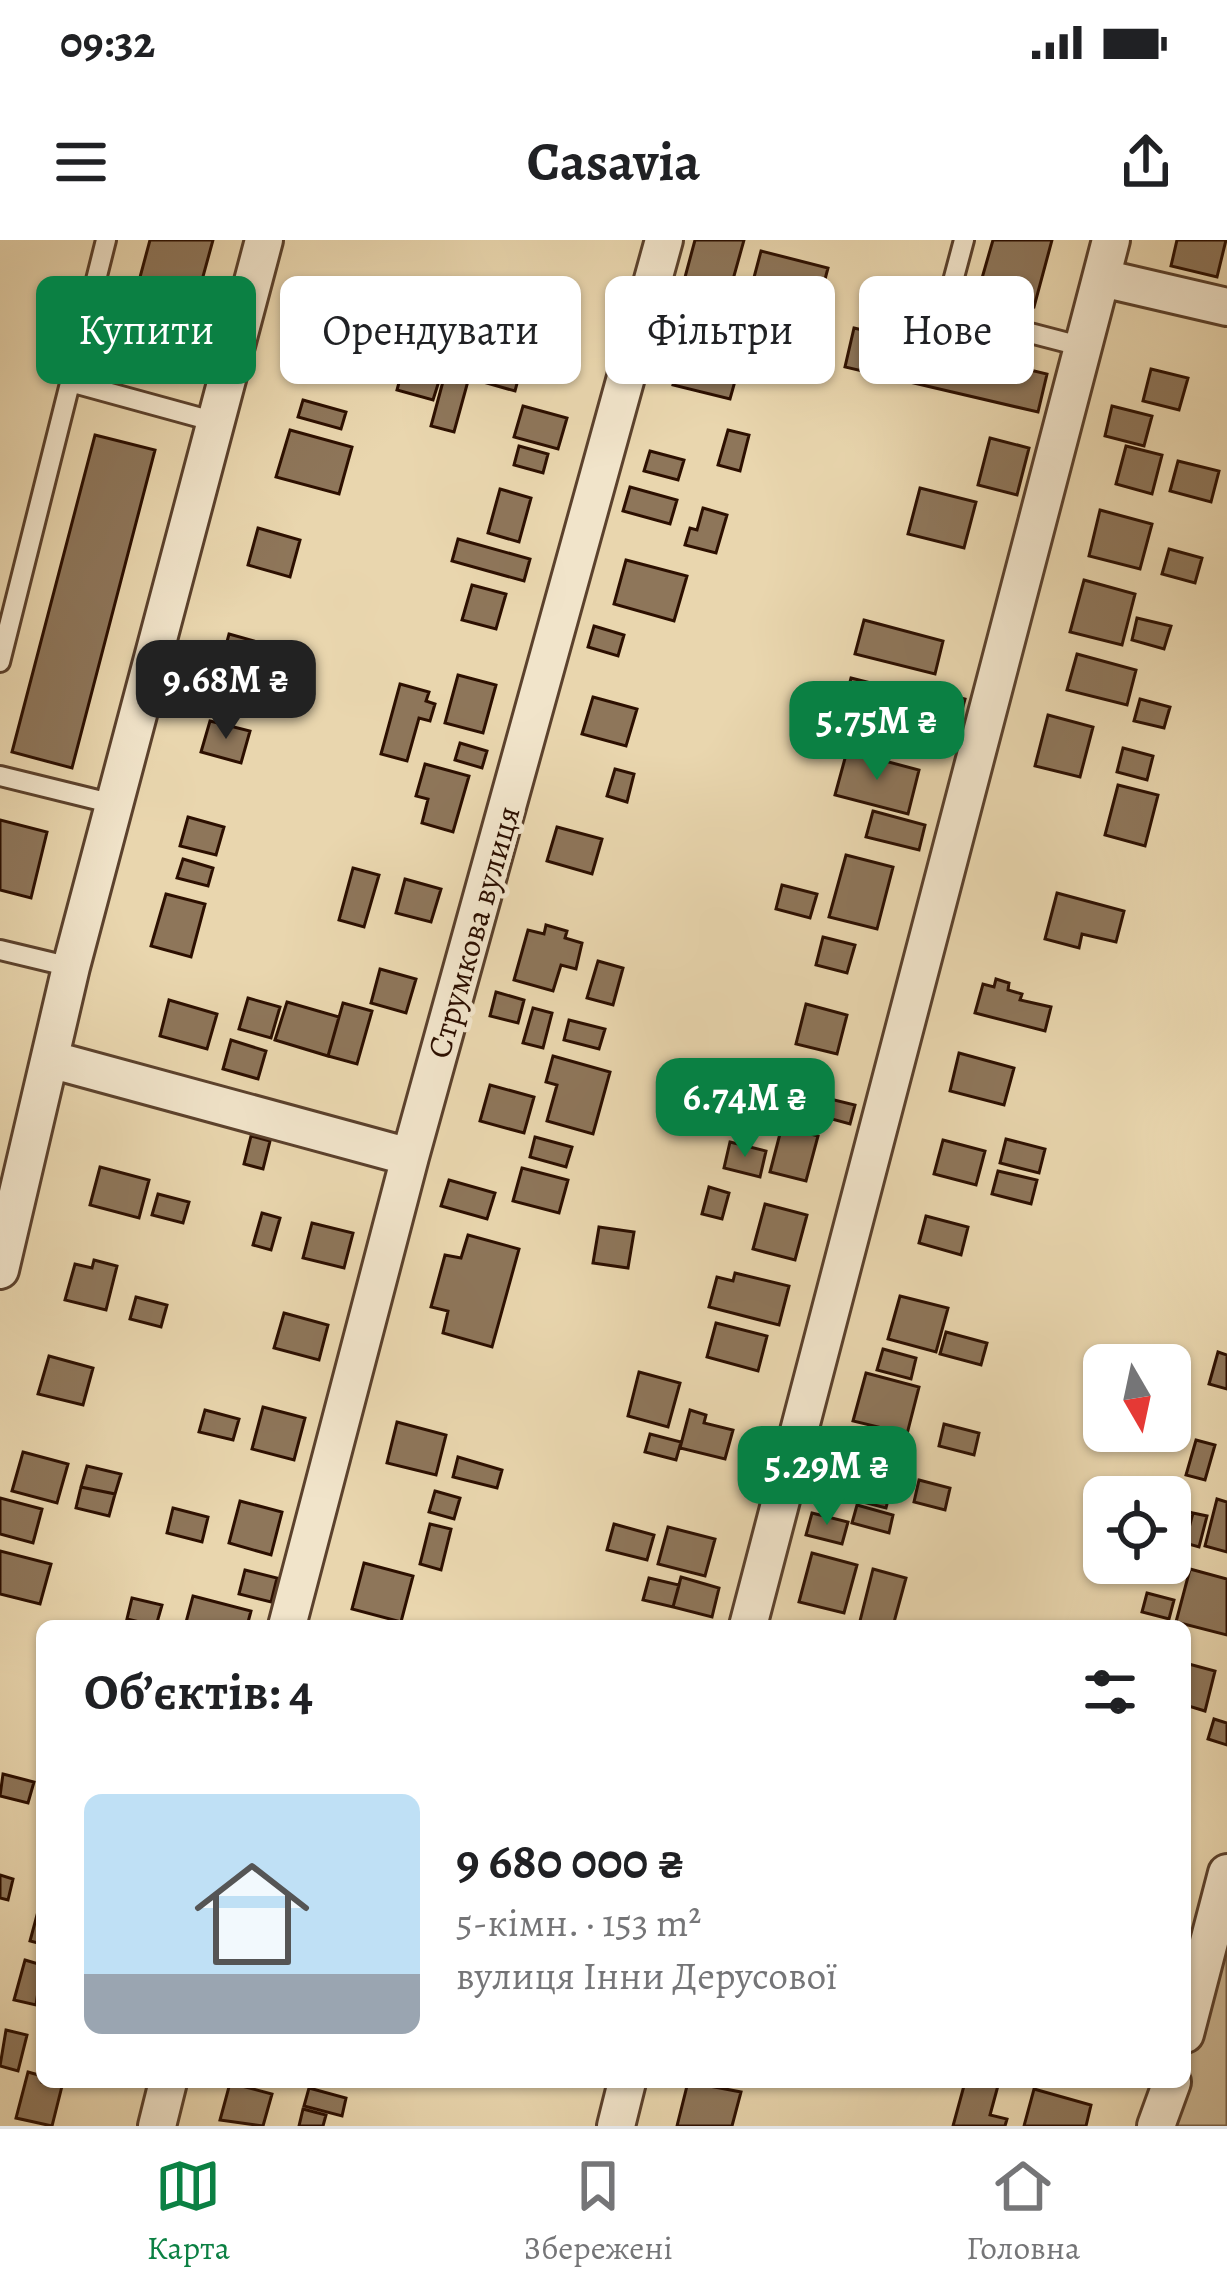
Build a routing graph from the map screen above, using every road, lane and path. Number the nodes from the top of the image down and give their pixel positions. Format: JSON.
{"nodes":[{"id":1,"x":106,"y":240,"type":"edge"},
{"id":2,"x":264,"y":240,"type":"edge"},
{"id":3,"x":664,"y":240,"type":"edge"},
{"id":4,"x":964,"y":240,"type":"edge"},
{"id":5,"x":1111,"y":240,"type":"edge"},
{"id":6,"x":97,"y":276,"type":"edge"},
{"id":7,"x":1102,"y":278,"type":"junction"},
{"id":8,"x":1227,"y":307,"type":"edge"},
{"id":9,"x":1084,"y":347,"type":"junction"},
{"id":10,"x":70,"y":384,"type":"edge"},
{"id":11,"x":77,"y":384,"type":"edge"},
{"id":12,"x":216,"y":422,"type":"junction"},
{"id":13,"x":0,"y":662,"type":"edge"},
{"id":14,"x":0,"y":776,"type":"edge"},
{"id":15,"x":114,"y":804,"type":"junction"},
{"id":16,"x":0,"y":950,"type":"edge"},
{"id":17,"x":70,"y":967,"type":"junction"},
{"id":18,"x":53,"y":1060,"type":"junction"},
{"id":19,"x":410,"y":1157,"type":"junction"},
{"id":20,"x":0,"y":1270,"type":"edge"},
{"id":21,"x":289,"y":1620,"type":"edge"},
{"id":22,"x":750,"y":1620,"type":"edge"},
{"id":23,"x":1227,"y":1873,"type":"edge"},
{"id":24,"x":1191,"y":2011,"type":"edge"},
{"id":25,"x":166,"y":2088,"type":"edge"},
{"id":26,"x":626,"y":2088,"type":"edge"},
{"id":27,"x":1170,"y":2088,"type":"edge"},
{"id":28,"x":157,"y":2126,"type":"edge"},
{"id":29,"x":616,"y":2126,"type":"edge"},
{"id":30,"x":1156,"y":2126,"type":"edge"}],
"edges":[{"from":1,"to":6,"type":"lane"},
{"from":2,"to":12,"type":"street"},
{"from":3,"to":19,"type":"street","name":"Струмкова вулиця"},
{"from":4,"to":9,"type":"lane"},
{"from":5,"to":7,"type":"street"},
{"from":7,"to":8,"type":"street"},
{"from":7,"to":9,"type":"street"},
{"from":9,"to":22,"type":"street"},
{"from":10,"to":13,"type":"lane"},
{"from":11,"to":12,"type":"lane"},
{"from":12,"to":15,"type":"street"},
{"from":14,"to":15,"type":"lane"},
{"from":15,"to":17,"type":"street"},
{"from":16,"to":17,"type":"lane"},
{"from":17,"to":18,"type":"street"},
{"from":18,"to":19,"type":"street"},
{"from":18,"to":20,"type":"street"},
{"from":19,"to":21,"type":"street","name":"Струмкова вулиця"},
{"from":23,"to":24,"type":"street"},
{"from":25,"to":28,"type":"street"},
{"from":26,"to":29,"type":"street"},
{"from":27,"to":30,"type":"street"}]}
